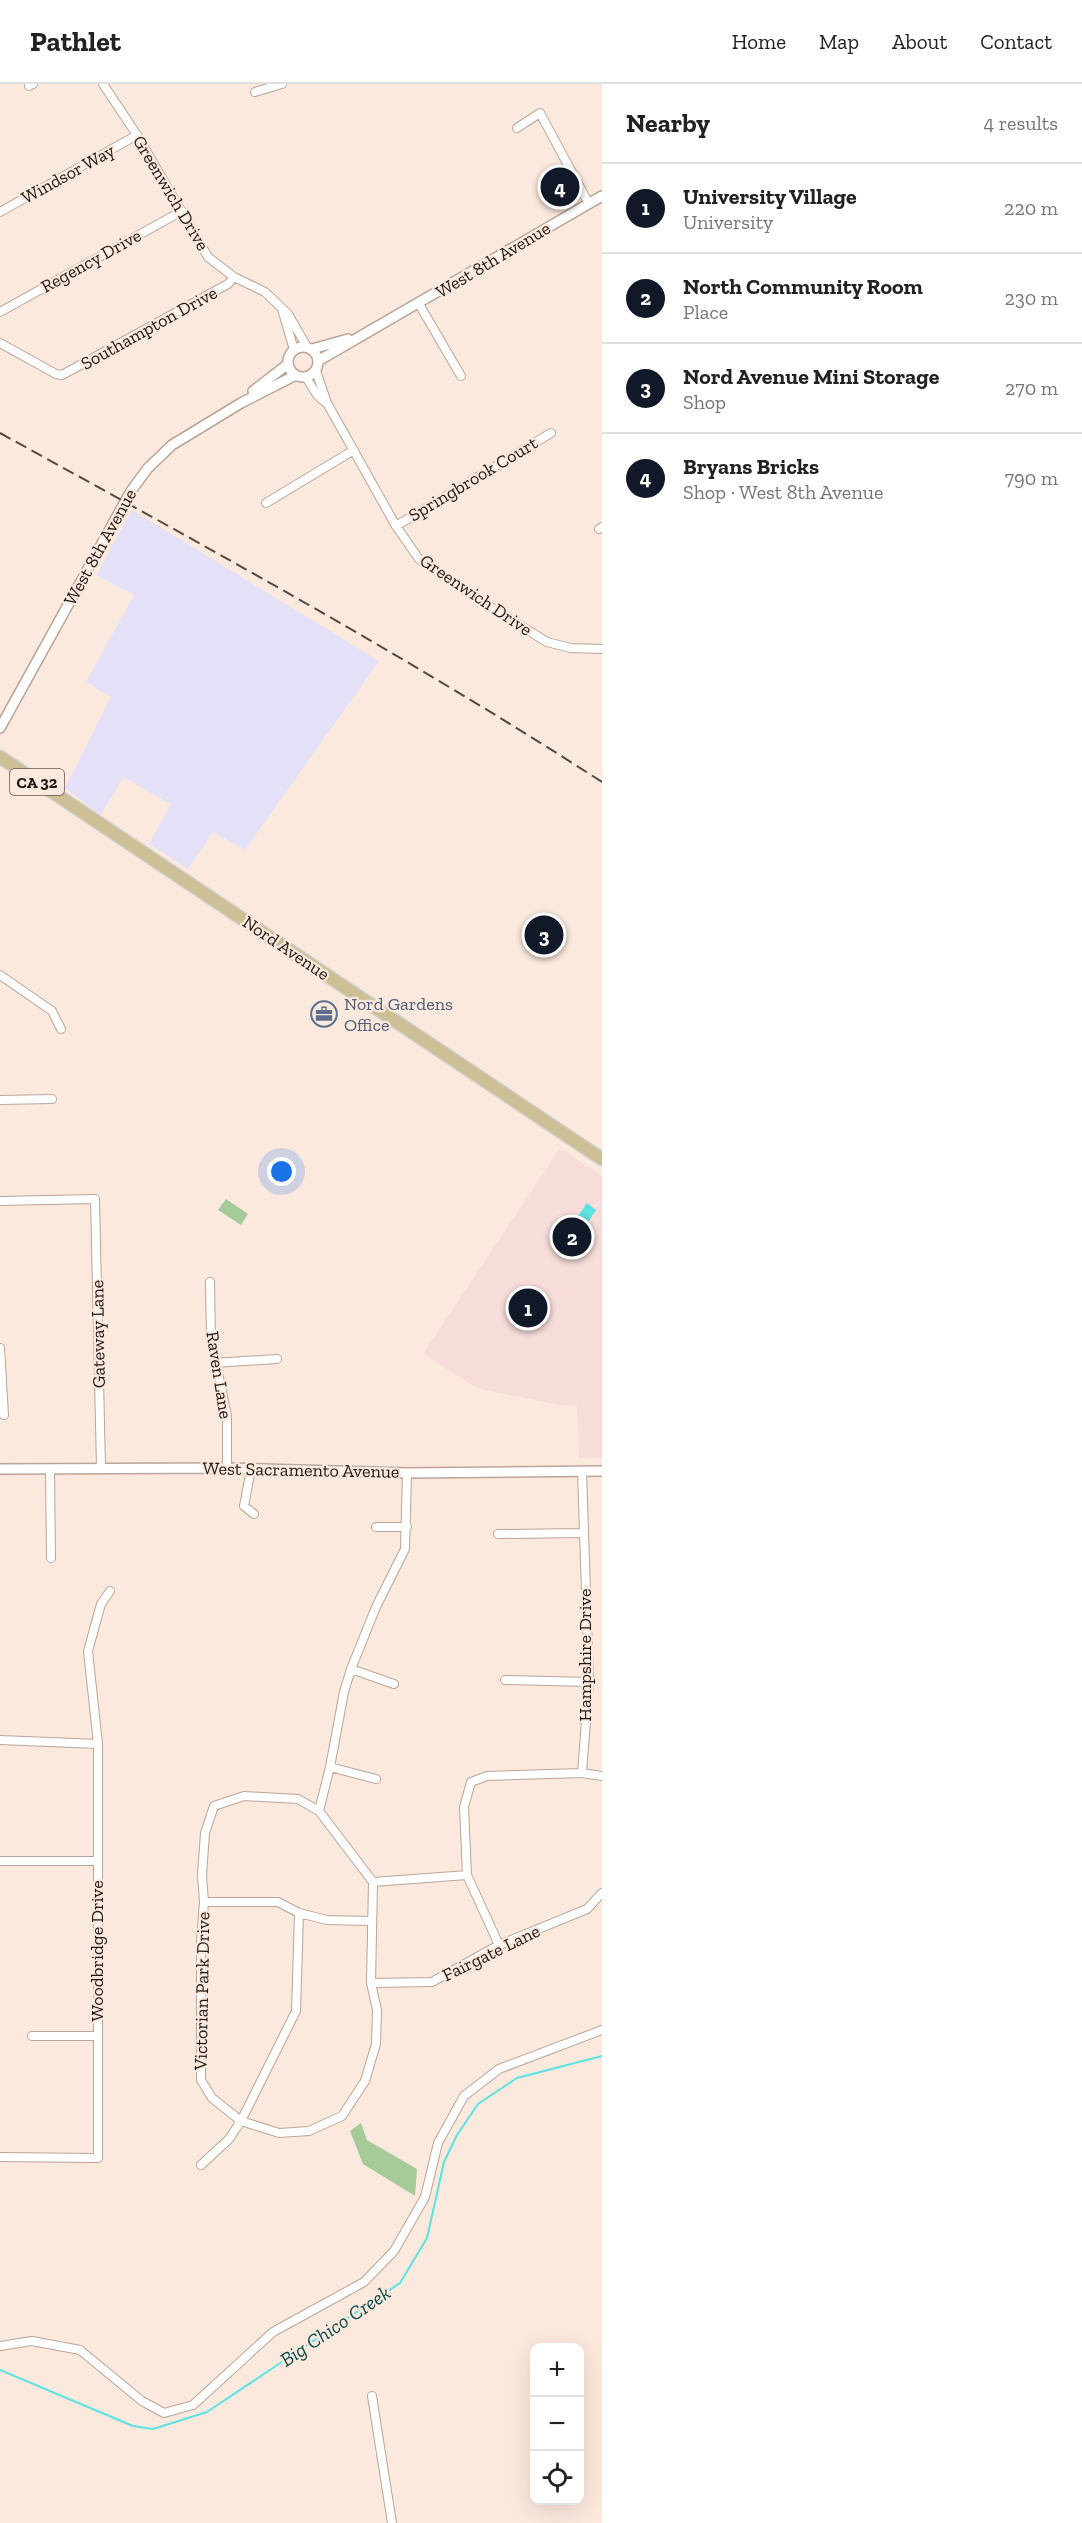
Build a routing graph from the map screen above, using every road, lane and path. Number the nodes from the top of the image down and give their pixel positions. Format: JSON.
{"nodes":[{"id":1,"x":103,"y":84,"type":"edge"},
{"id":2,"x":282,"y":84,"type":"edge"},
{"id":3,"x":255,"y":92,"type":"dead end"},
{"id":4,"x":517,"y":128,"type":"dead end"},
{"id":5,"x":136,"y":135,"type":"junction"},
{"id":6,"x":602,"y":191,"type":"edge"},
{"id":7,"x":602,"y":196,"type":"edge"},
{"id":8,"x":589,"y":204,"type":"junction"},
{"id":9,"x":182,"y":211,"type":"junction"},
{"id":10,"x":0,"y":212,"type":"edge"},
{"id":11,"x":234,"y":277,"type":"junction"},
{"id":12,"x":419,"y":304,"type":"junction"},
{"id":13,"x":282,"y":309,"type":"junction"},
{"id":14,"x":0,"y":312,"type":"edge"},
{"id":15,"x":365,"y":334,"type":"junction"},
{"id":16,"x":0,"y":343,"type":"edge"},
{"id":17,"x":309,"y":348,"type":"junction"},
{"id":18,"x":294,"y":350,"type":"junction"},
{"id":19,"x":318,"y":361,"type":"junction"},
{"id":20,"x":288,"y":364,"type":"junction"},
{"id":21,"x":316,"y":371,"type":"junction"},
{"id":22,"x":301,"y":376,"type":"junction"},
{"id":23,"x":461,"y":376,"type":"dead end"},
{"id":24,"x":241,"y":403,"type":"junction"},
{"id":25,"x":327,"y":403,"type":"junction"},
{"id":26,"x":550,"y":433,"type":"dead end"},
{"id":27,"x":354,"y":450,"type":"junction"},
{"id":28,"x":266,"y":503,"type":"dead end"},
{"id":29,"x":396,"y":526,"type":"junction"},
{"id":30,"x":602,"y":649,"type":"edge"},
{"id":31,"x":0,"y":728,"type":"edge"},
{"id":32,"x":0,"y":757,"type":"edge"},
{"id":33,"x":0,"y":975,"type":"edge"},
{"id":34,"x":61,"y":1029,"type":"dead end"},
{"id":35,"x":52,"y":1099,"type":"dead end"},
{"id":36,"x":0,"y":1100,"type":"edge"},
{"id":37,"x":602,"y":1159,"type":"edge"},
{"id":38,"x":0,"y":1202,"type":"edge"},
{"id":39,"x":210,"y":1282,"type":"dead end"},
{"id":40,"x":0,"y":1348,"type":"edge"},
{"id":41,"x":277,"y":1359,"type":"dead end"},
{"id":42,"x":214,"y":1363,"type":"junction"},
{"id":43,"x":4,"y":1415,"type":"dead end"},
{"id":44,"x":0,"y":1468,"type":"edge"},
{"id":45,"x":101,"y":1468,"type":"junction"},
{"id":46,"x":227,"y":1468,"type":"junction"},
{"id":47,"x":50,"y":1469,"type":"junction"},
{"id":48,"x":251,"y":1469,"type":"junction"},
{"id":49,"x":582,"y":1471,"type":"junction"},
{"id":50,"x":602,"y":1471,"type":"edge"},
{"id":51,"x":407,"y":1473,"type":"junction"},
{"id":52,"x":254,"y":1514,"type":"dead end"},
{"id":53,"x":376,"y":1527,"type":"dead end"},
{"id":54,"x":407,"y":1527,"type":"junction"},
{"id":55,"x":583,"y":1533,"type":"junction"},
{"id":56,"x":498,"y":1534,"type":"dead end"},
{"id":57,"x":51,"y":1558,"type":"dead end"},
{"id":58,"x":110,"y":1591,"type":"dead end"},
{"id":59,"x":351,"y":1669,"type":"junction"},
{"id":60,"x":504,"y":1680,"type":"dead end"},
{"id":61,"x":589,"y":1682,"type":"junction"},
{"id":62,"x":393,"y":1684,"type":"dead end"},
{"id":63,"x":0,"y":1740,"type":"edge"},
{"id":64,"x":98,"y":1744,"type":"junction"},
{"id":65,"x":330,"y":1767,"type":"junction"},
{"id":66,"x":582,"y":1773,"type":"junction"},
{"id":67,"x":602,"y":1776,"type":"edge"},
{"id":68,"x":376,"y":1779,"type":"dead end"},
{"id":69,"x":319,"y":1811,"type":"junction"},
{"id":70,"x":97,"y":1860,"type":"junction"},
{"id":71,"x":0,"y":1861,"type":"edge"},
{"id":72,"x":467,"y":1875,"type":"junction"},
{"id":73,"x":373,"y":1882,"type":"junction"},
{"id":74,"x":602,"y":1893,"type":"edge"},
{"id":75,"x":204,"y":1902,"type":"junction"},
{"id":76,"x":298,"y":1913,"type":"junction"},
{"id":77,"x":370,"y":1921,"type":"junction"},
{"id":78,"x":499,"y":1945,"type":"junction"},
{"id":79,"x":370,"y":1983,"type":"junction"},
{"id":80,"x":602,"y":2030,"type":"edge"},
{"id":81,"x":32,"y":2036,"type":"dead end"},
{"id":82,"x":98,"y":2036,"type":"junction"},
{"id":83,"x":241,"y":2121,"type":"junction"},
{"id":84,"x":0,"y":2157,"type":"edge"},
{"id":85,"x":201,"y":2165,"type":"dead end"},
{"id":86,"x":0,"y":2346,"type":"edge"},
{"id":87,"x":372,"y":2396,"type":"dead end"},
{"id":88,"x":392,"y":2523,"type":"edge"}],
"edges":[{"from":1,"to":5,"type":"street","name":"Greenwich Drive"},
{"from":2,"to":3,"type":"street"},
{"from":4,"to":8,"type":"street"},
{"from":5,"to":9,"type":"street","name":"Greenwich Drive"},
{"from":5,"to":10,"type":"street","name":"Windsor Way"},
{"from":6,"to":8,"type":"street","name":"West 8th Avenue"},
{"from":7,"to":8,"type":"street","name":"West 8th Avenue"},
{"from":8,"to":12,"type":"street","name":"West 8th Avenue"},
{"from":9,"to":11,"type":"street","name":"Greenwich Drive"},
{"from":9,"to":14,"type":"street","name":"Regency Drive"},
{"from":11,"to":13,"type":"street","name":"Greenwich Drive"},
{"from":11,"to":16,"type":"street","name":"Southampton Drive"},
{"from":12,"to":15,"type":"street","name":"West 8th Avenue"},
{"from":12,"to":23,"type":"street"},
{"from":13,"to":17,"type":"street","name":"Greenwich Drive"},
{"from":13,"to":18,"type":"street"},
{"from":15,"to":17,"type":"street","name":"West 8th Avenue"},
{"from":15,"to":19,"type":"street","name":"West 8th Avenue"},
{"from":17,"to":18,"type":"street"},
{"from":17,"to":19,"type":"street"},
{"from":18,"to":20,"type":"street"},
{"from":19,"to":21,"type":"street"},
{"from":20,"to":22,"type":"street"},
{"from":20,"to":24,"type":"street","name":"West 8th Avenue"},
{"from":21,"to":22,"type":"street"},
{"from":21,"to":25,"type":"street","name":"Greenwich Drive"},
{"from":22,"to":24,"type":"street","name":"West 8th Avenue"},
{"from":22,"to":25,"type":"street","name":"Greenwich Drive"},
{"from":24,"to":31,"type":"street","name":"West 8th Avenue"},
{"from":25,"to":27,"type":"street","name":"Greenwich Drive"},
{"from":26,"to":29,"type":"street","name":"Springbrook Court"},
{"from":27,"to":28,"type":"street"},
{"from":27,"to":29,"type":"street","name":"Greenwich Drive"},
{"from":29,"to":30,"type":"street","name":"Greenwich Drive"},
{"from":32,"to":37,"type":"main road","name":"Nord Avenue","number":"CA 32"},
{"from":33,"to":34,"type":"street"},
{"from":35,"to":36,"type":"street"},
{"from":38,"to":45,"type":"street","name":"Gateway Lane"},
{"from":39,"to":42,"type":"street","name":"Raven Lane"},
{"from":40,"to":43,"type":"street"},
{"from":41,"to":42,"type":"street"},
{"from":42,"to":46,"type":"street","name":"Raven Lane"},
{"from":44,"to":47,"type":"street","name":"West Sacramento Avenue"},
{"from":45,"to":46,"type":"street","name":"West Sacramento Avenue"},
{"from":45,"to":47,"type":"street","name":"West Sacramento Avenue"},
{"from":46,"to":48,"type":"street","name":"West Sacramento Avenue"},
{"from":47,"to":57,"type":"street"},
{"from":48,"to":51,"type":"street","name":"West Sacramento Avenue"},
{"from":48,"to":52,"type":"street"},
{"from":49,"to":50,"type":"street","name":"West Sacramento Avenue"},
{"from":49,"to":51,"type":"street","name":"West Sacramento Avenue"},
{"from":49,"to":55,"type":"street","name":"Hampshire Drive"},
{"from":51,"to":54,"type":"street"},
{"from":53,"to":54,"type":"street"},
{"from":54,"to":59,"type":"street"},
{"from":55,"to":56,"type":"street"},
{"from":55,"to":61,"type":"street","name":"Hampshire Drive"},
{"from":58,"to":64,"type":"street","name":"Woodbridge Drive"},
{"from":59,"to":62,"type":"street"},
{"from":59,"to":65,"type":"street"},
{"from":60,"to":61,"type":"street"},
{"from":61,"to":66,"type":"street","name":"Hampshire Drive"},
{"from":63,"to":64,"type":"street"},
{"from":64,"to":70,"type":"street","name":"Woodbridge Drive"},
{"from":65,"to":68,"type":"street"},
{"from":65,"to":69,"type":"street"},
{"from":66,"to":67,"type":"street"},
{"from":66,"to":72,"type":"street"},
{"from":69,"to":73,"type":"street","name":"Victorian Park Drive"},
{"from":69,"to":75,"type":"street","name":"Victorian Park Drive"},
{"from":70,"to":71,"type":"street"},
{"from":70,"to":82,"type":"street","name":"Woodbridge Drive"},
{"from":72,"to":73,"type":"street"},
{"from":72,"to":78,"type":"street"},
{"from":73,"to":77,"type":"street","name":"Victorian Park Drive"},
{"from":74,"to":78,"type":"street","name":"Fairgate Lane"},
{"from":75,"to":76,"type":"street"},
{"from":75,"to":83,"type":"street","name":"Victorian Park Drive"},
{"from":76,"to":77,"type":"street"},
{"from":76,"to":83,"type":"street"},
{"from":77,"to":79,"type":"street","name":"Victorian Park Drive"},
{"from":78,"to":79,"type":"street","name":"Fairgate Lane"},
{"from":79,"to":83,"type":"street","name":"Victorian Park Drive"},
{"from":80,"to":86,"type":"street"},
{"from":81,"to":82,"type":"street"},
{"from":82,"to":84,"type":"street","name":"Woodbridge Drive"},
{"from":83,"to":85,"type":"street"},
{"from":87,"to":88,"type":"street"}]}
